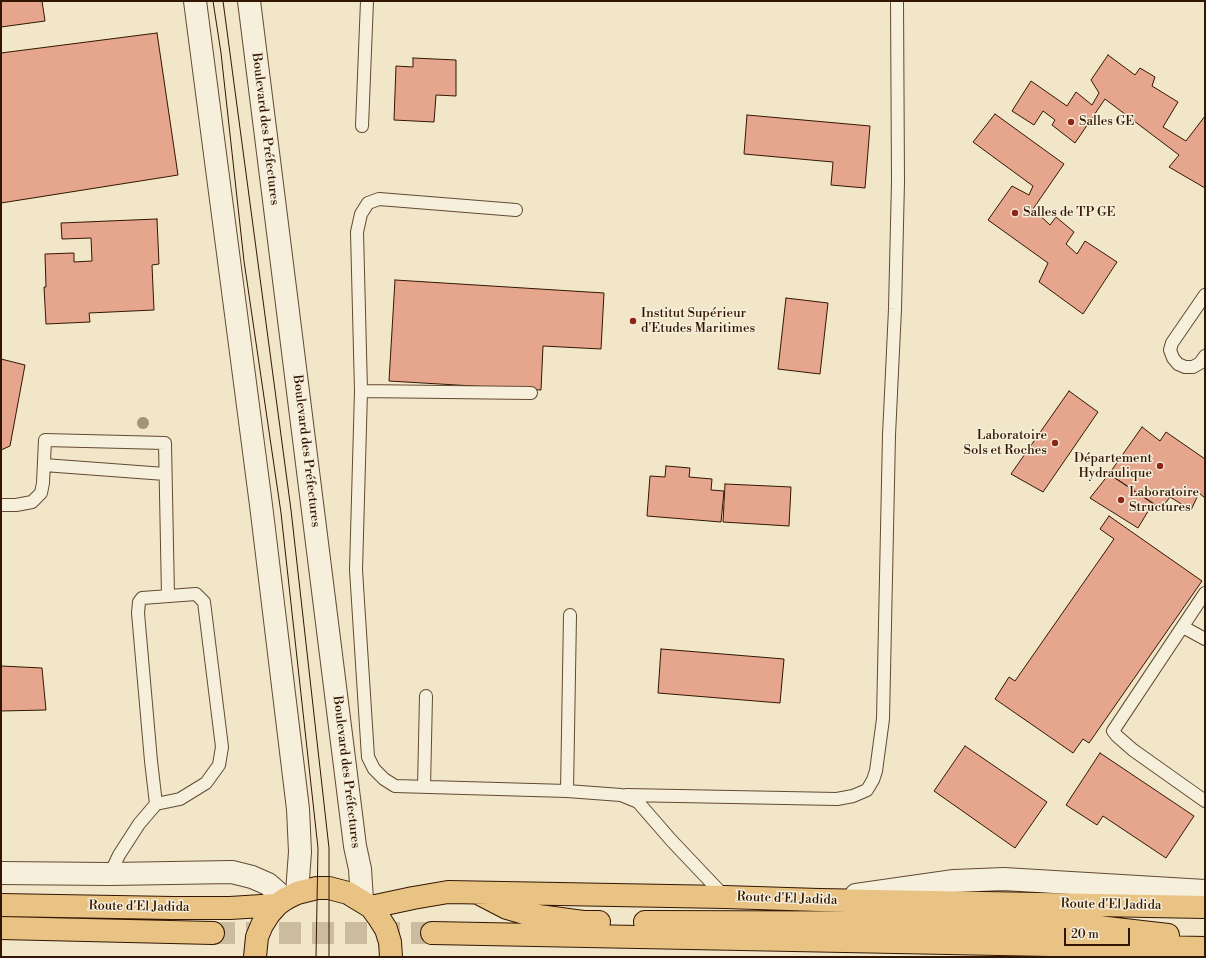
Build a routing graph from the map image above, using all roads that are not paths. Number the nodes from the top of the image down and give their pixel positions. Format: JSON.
{"nodes":[{"id":1,"x":195,"y":1,"type":"edge"},
{"id":2,"x":249,"y":1,"type":"edge"},
{"id":3,"x":367,"y":1,"type":"edge"},
{"id":4,"x":897,"y":1,"type":"edge"},
{"id":5,"x":362,"y":126,"type":"dead end"},
{"id":6,"x":516,"y":210,"type":"dead end"},
{"id":7,"x":1205,"y":295,"type":"edge"},
{"id":8,"x":1205,"y":356,"type":"edge"},
{"id":9,"x":361,"y":391,"type":"junction"},
{"id":10,"x":531,"y":394,"type":"dead end"},
{"id":11,"x":44,"y":465,"type":"junction"},
{"id":12,"x":166,"y":474,"type":"junction"},
{"id":13,"x":1,"y":505,"type":"edge"},
{"id":14,"x":1205,"y":593,"type":"edge"},
{"id":15,"x":168,"y":596,"type":"junction"},
{"id":16,"x":570,"y":615,"type":"dead end"},
{"id":17,"x":1183,"y":627,"type":"junction"},
{"id":18,"x":1205,"y":639,"type":"edge"},
{"id":19,"x":426,"y":696,"type":"dead end"},
{"id":20,"x":424,"y":787,"type":"junction"},
{"id":21,"x":567,"y":791,"type":"junction"},
{"id":22,"x":622,"y":794,"type":"junction"},
{"id":23,"x":1205,"y":801,"type":"edge"},
{"id":24,"x":156,"y":804,"type":"junction"},
{"id":25,"x":1,"y":873,"type":"edge"},
{"id":26,"x":110,"y":874,"type":"junction"},
{"id":27,"x":1205,"y":891,"type":"edge"},
{"id":28,"x":475,"y":892,"type":"junction"},
{"id":29,"x":725,"y":897,"type":"junction"},
{"id":30,"x":286,"y":899,"type":"junction"},
{"id":31,"x":819,"y":900,"type":"junction"},
{"id":32,"x":366,"y":904,"type":"junction"},
{"id":33,"x":1,"y":905,"type":"edge"},
{"id":34,"x":1205,"y":907,"type":"edge"},
{"id":35,"x":1,"y":928,"type":"edge"},
{"id":36,"x":213,"y":933,"type":"tunnel mouth"},
{"id":37,"x":432,"y":933,"type":"tunnel mouth"},
{"id":38,"x":1205,"y":941,"type":"edge"},
{"id":39,"x":1205,"y":948,"type":"edge"},
{"id":40,"x":255,"y":957,"type":"edge"},
{"id":41,"x":391,"y":957,"type":"edge"}],
"edges":[{"from":1,"to":30,"type":"street"},
{"from":2,"to":32,"type":"street","name":"Boulevard des Préfectures"},
{"from":3,"to":5,"type":"lane"},
{"from":4,"to":22,"type":"lane"},
{"from":6,"to":9,"type":"lane"},
{"from":7,"to":8,"type":"lane"},
{"from":9,"to":10,"type":"lane"},
{"from":9,"to":20,"type":"lane"},
{"from":11,"to":12,"type":"lane"},
{"from":11,"to":12,"type":"lane"},
{"from":11,"to":13,"type":"lane"},
{"from":12,"to":15,"type":"lane"},
{"from":14,"to":17,"type":"lane"},
{"from":15,"to":24,"type":"lane"},
{"from":15,"to":24,"type":"lane"},
{"from":16,"to":21,"type":"lane"},
{"from":17,"to":18,"type":"lane"},
{"from":17,"to":23,"type":"lane"},
{"from":19,"to":20,"type":"lane"},
{"from":20,"to":21,"type":"lane"},
{"from":21,"to":22,"type":"lane"},
{"from":22,"to":29,"type":"lane"},
{"from":24,"to":26,"type":"lane"},
{"from":25,"to":26,"type":"street"},
{"from":26,"to":30,"type":"street"},
{"from":27,"to":31,"type":"street"},
{"from":28,"to":29,"type":"highway","name":"Route d'El Jadida"},
{"from":28,"to":32,"type":"highway","name":"Route d'El Jadida"},
{"from":28,"to":38,"type":"highway"},
{"from":29,"to":31,"type":"highway","name":"Route d'El Jadida"},
{"from":30,"to":32,"type":"highway","name":"Route d'El Jadida"},
{"from":30,"to":33,"type":"highway","name":"Route d'El Jadida"},
{"from":30,"to":40,"type":"highway"},
{"from":31,"to":34,"type":"highway","name":"Route d'El Jadida"},
{"from":32,"to":41,"type":"highway"},
{"from":35,"to":36,"type":"highway","name":"Route d'El Jadida"},
{"from":37,"to":39,"type":"highway"}]}
